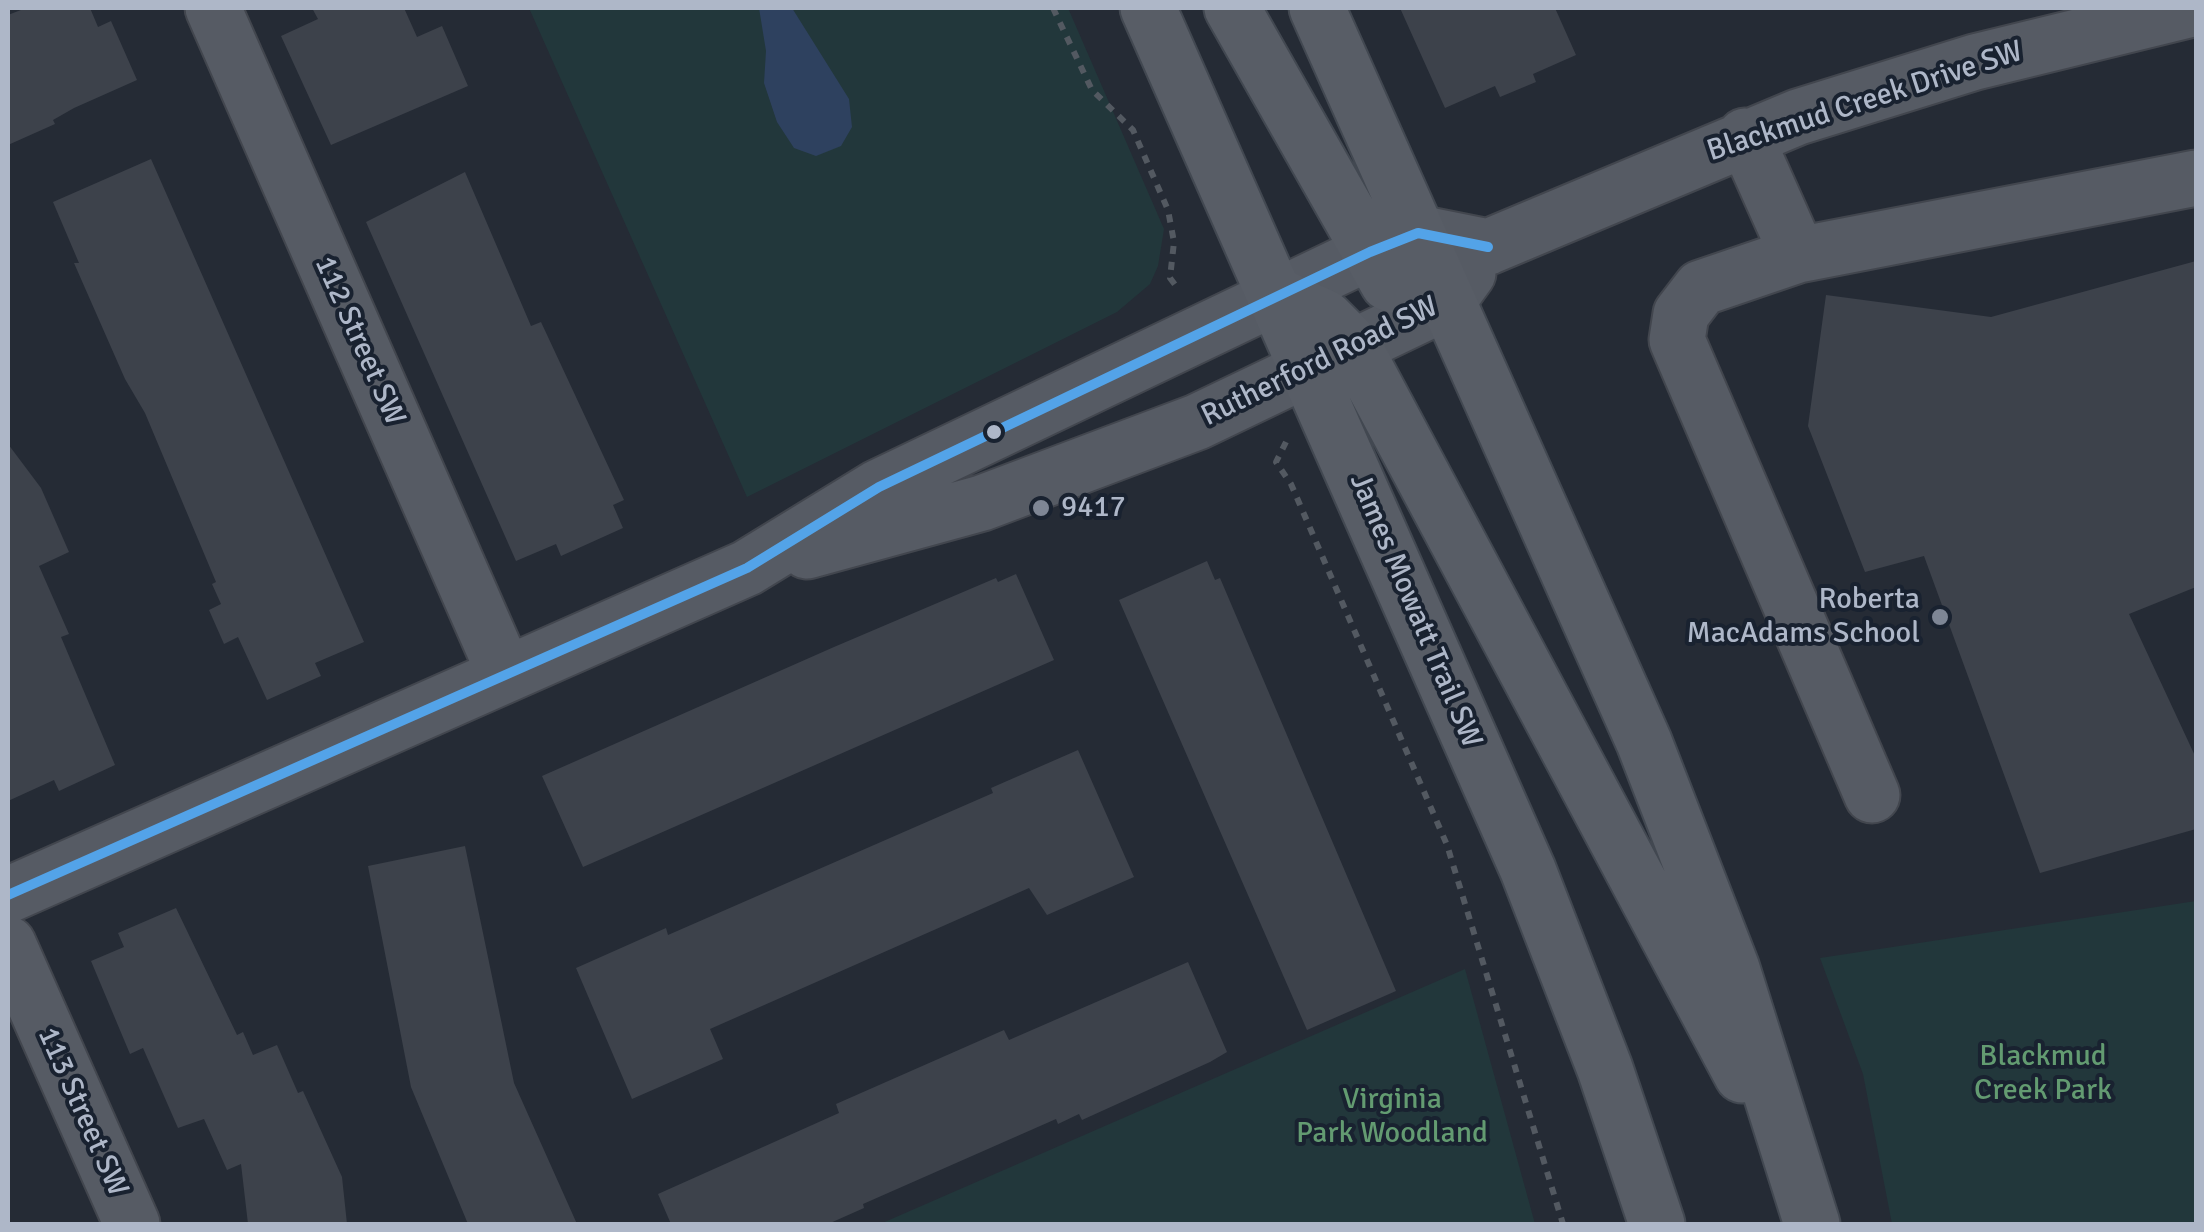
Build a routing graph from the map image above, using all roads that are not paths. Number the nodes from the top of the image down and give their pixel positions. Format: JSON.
{"nodes":[{"id":1,"x":213,"y":8,"type":"edge"},
{"id":2,"x":1148,"y":8,"type":"edge"},
{"id":3,"x":1232,"y":8,"type":"edge"},
{"id":4,"x":1318,"y":8,"type":"edge"},
{"id":5,"x":2196,"y":8,"type":"edge"},
{"id":6,"x":1745,"y":136,"type":"junction"},
{"id":7,"x":2196,"y":178,"type":"edge"},
{"id":8,"x":1394,"y":243,"type":"junction"},
{"id":9,"x":1488,"y":247,"type":"junction"},
{"id":10,"x":1798,"y":255,"type":"junction"},
{"id":11,"x":1276,"y":296,"type":"junction"},
{"id":12,"x":1447,"y":302,"type":"junction"},
{"id":13,"x":1332,"y":358,"type":"junction"},
{"id":14,"x":746,"y":568,"type":"junction"},
{"id":15,"x":505,"y":674,"type":"junction"},
{"id":16,"x":1872,"y":796,"type":"dead end"},
{"id":17,"x":8,"y":895,"type":"edge"},
{"id":18,"x":8,"y":944,"type":"edge"},
{"id":19,"x":1796,"y":1174,"type":"junction"},
{"id":20,"x":132,"y":1224,"type":"edge"},
{"id":21,"x":1657,"y":1224,"type":"edge"},
{"id":22,"x":1812,"y":1224,"type":"edge"}],
"edges":[{"from":1,"to":15,"type":"street","name":"112 Street SW"},
{"from":2,"to":11,"type":"main road"},
{"from":3,"to":8,"type":"main road"},
{"from":4,"to":8,"type":"main road"},
{"from":5,"to":6,"type":"street","name":"Blackmud Creek Drive SW"},
{"from":6,"to":9,"type":"street","name":"Blackmud Creek Drive SW"},
{"from":6,"to":10,"type":"street"},
{"from":7,"to":10,"type":"street"},
{"from":8,"to":9,"type":"street"},
{"from":8,"to":11,"type":"street","name":"Rutherford Road SW"},
{"from":8,"to":12,"type":"main road"},
{"from":9,"to":12,"type":"street","name":"Rutherford Road SW"},
{"from":10,"to":16,"type":"street"},
{"from":11,"to":13,"type":"main road"},
{"from":11,"to":14,"type":"street","name":"Rutherford Road SW"},
{"from":12,"to":13,"type":"street","name":"Rutherford Road SW"},
{"from":12,"to":19,"type":"main road"},
{"from":13,"to":14,"type":"street","name":"Rutherford Road SW"},
{"from":13,"to":19,"type":"main road"},
{"from":13,"to":21,"type":"main road","name":"James Mowatt Trail SW"},
{"from":14,"to":15,"type":"street","name":"Rutherford Road SW"},
{"from":15,"to":17,"type":"street","name":"Rutherford Road SW"},
{"from":18,"to":20,"type":"street","name":"113 Street SW"},
{"from":19,"to":22,"type":"main road"}]}
